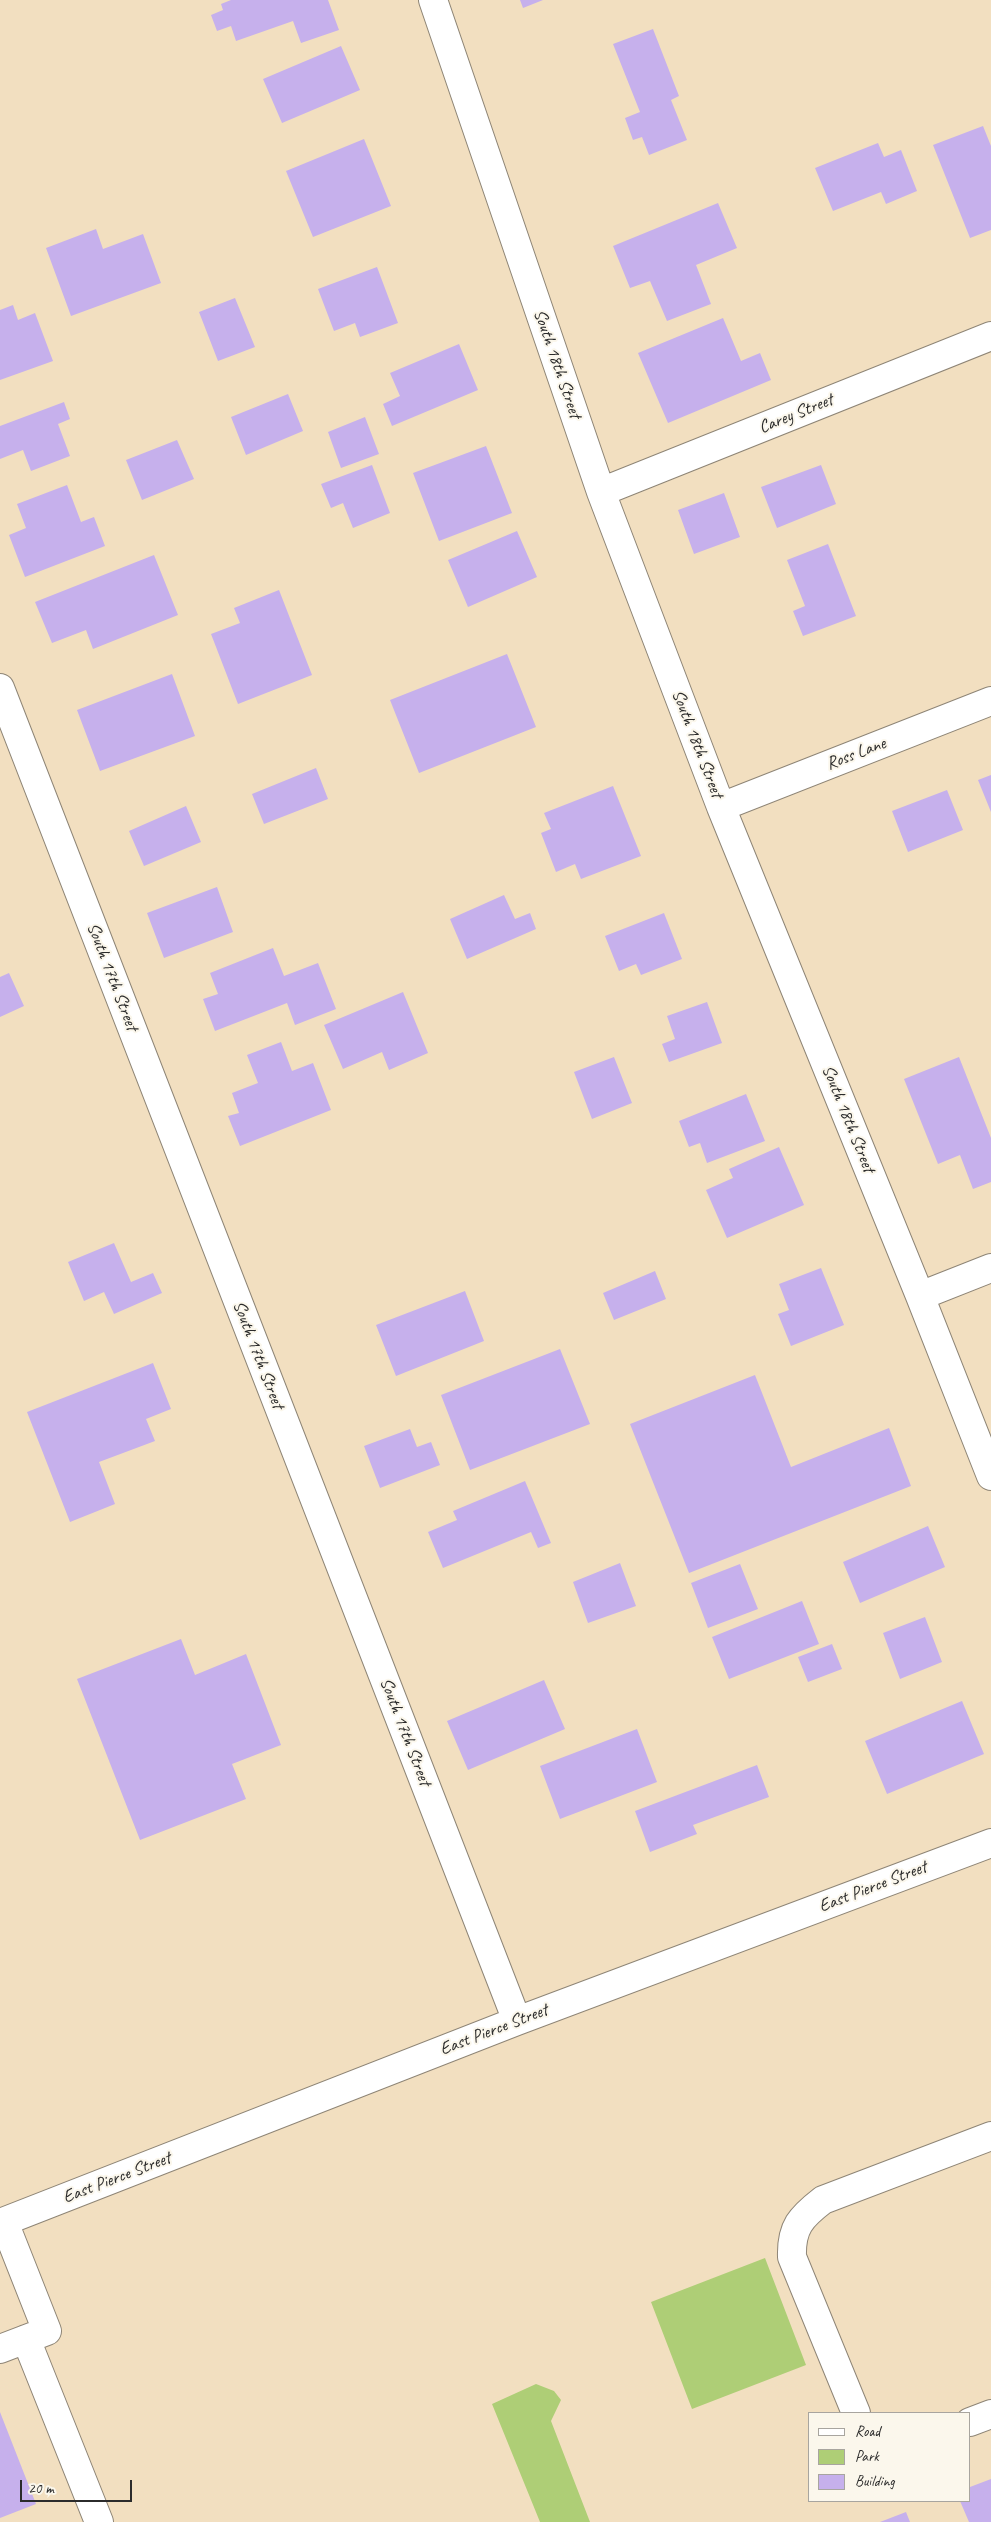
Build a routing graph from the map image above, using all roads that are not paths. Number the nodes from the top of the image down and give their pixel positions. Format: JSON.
{"nodes":[{"id":1,"x":433,"y":0,"type":"edge"},
{"id":2,"x":991,"y":336,"type":"edge"},
{"id":3,"x":601,"y":492,"type":"junction"},
{"id":4,"x":0,"y":688,"type":"edge"},
{"id":5,"x":991,"y":701,"type":"edge"},
{"id":6,"x":721,"y":807,"type":"junction"},
{"id":7,"x":991,"y":1268,"type":"edge"},
{"id":8,"x":920,"y":1296,"type":"junction"},
{"id":9,"x":991,"y":1476,"type":"edge"},
{"id":10,"x":991,"y":1843,"type":"edge"},
{"id":11,"x":516,"y":2022,"type":"junction"},
{"id":12,"x":990,"y":2140,"type":"edge"},
{"id":13,"x":2,"y":2223,"type":"edge"},
{"id":14,"x":26,"y":2339,"type":"junction"},
{"id":15,"x":0,"y":2349,"type":"edge"},
{"id":16,"x":856,"y":2412,"type":"edge"},
{"id":17,"x":991,"y":2414,"type":"edge"},
{"id":18,"x":971,"y":2422,"type":"edge"},
{"id":19,"x":99,"y":2522,"type":"edge"}],
"edges":[{"from":1,"to":3,"type":"street","name":"South 18th Street"},
{"from":2,"to":3,"type":"street","name":"Carey Street"},
{"from":3,"to":6,"type":"street","name":"South 18th Street"},
{"from":4,"to":11,"type":"street","name":"South 17th Street"},
{"from":5,"to":6,"type":"street","name":"Ross Lane"},
{"from":6,"to":8,"type":"street","name":"South 18th Street"},
{"from":7,"to":8,"type":"street"},
{"from":8,"to":9,"type":"street","name":"South 18th Street"},
{"from":10,"to":11,"type":"street","name":"East Pierce Street"},
{"from":11,"to":13,"type":"street","name":"East Pierce Street"},
{"from":12,"to":16,"type":"street"},
{"from":13,"to":14,"type":"street"},
{"from":14,"to":15,"type":"street"},
{"from":14,"to":19,"type":"street"},
{"from":17,"to":18,"type":"street"}]}
